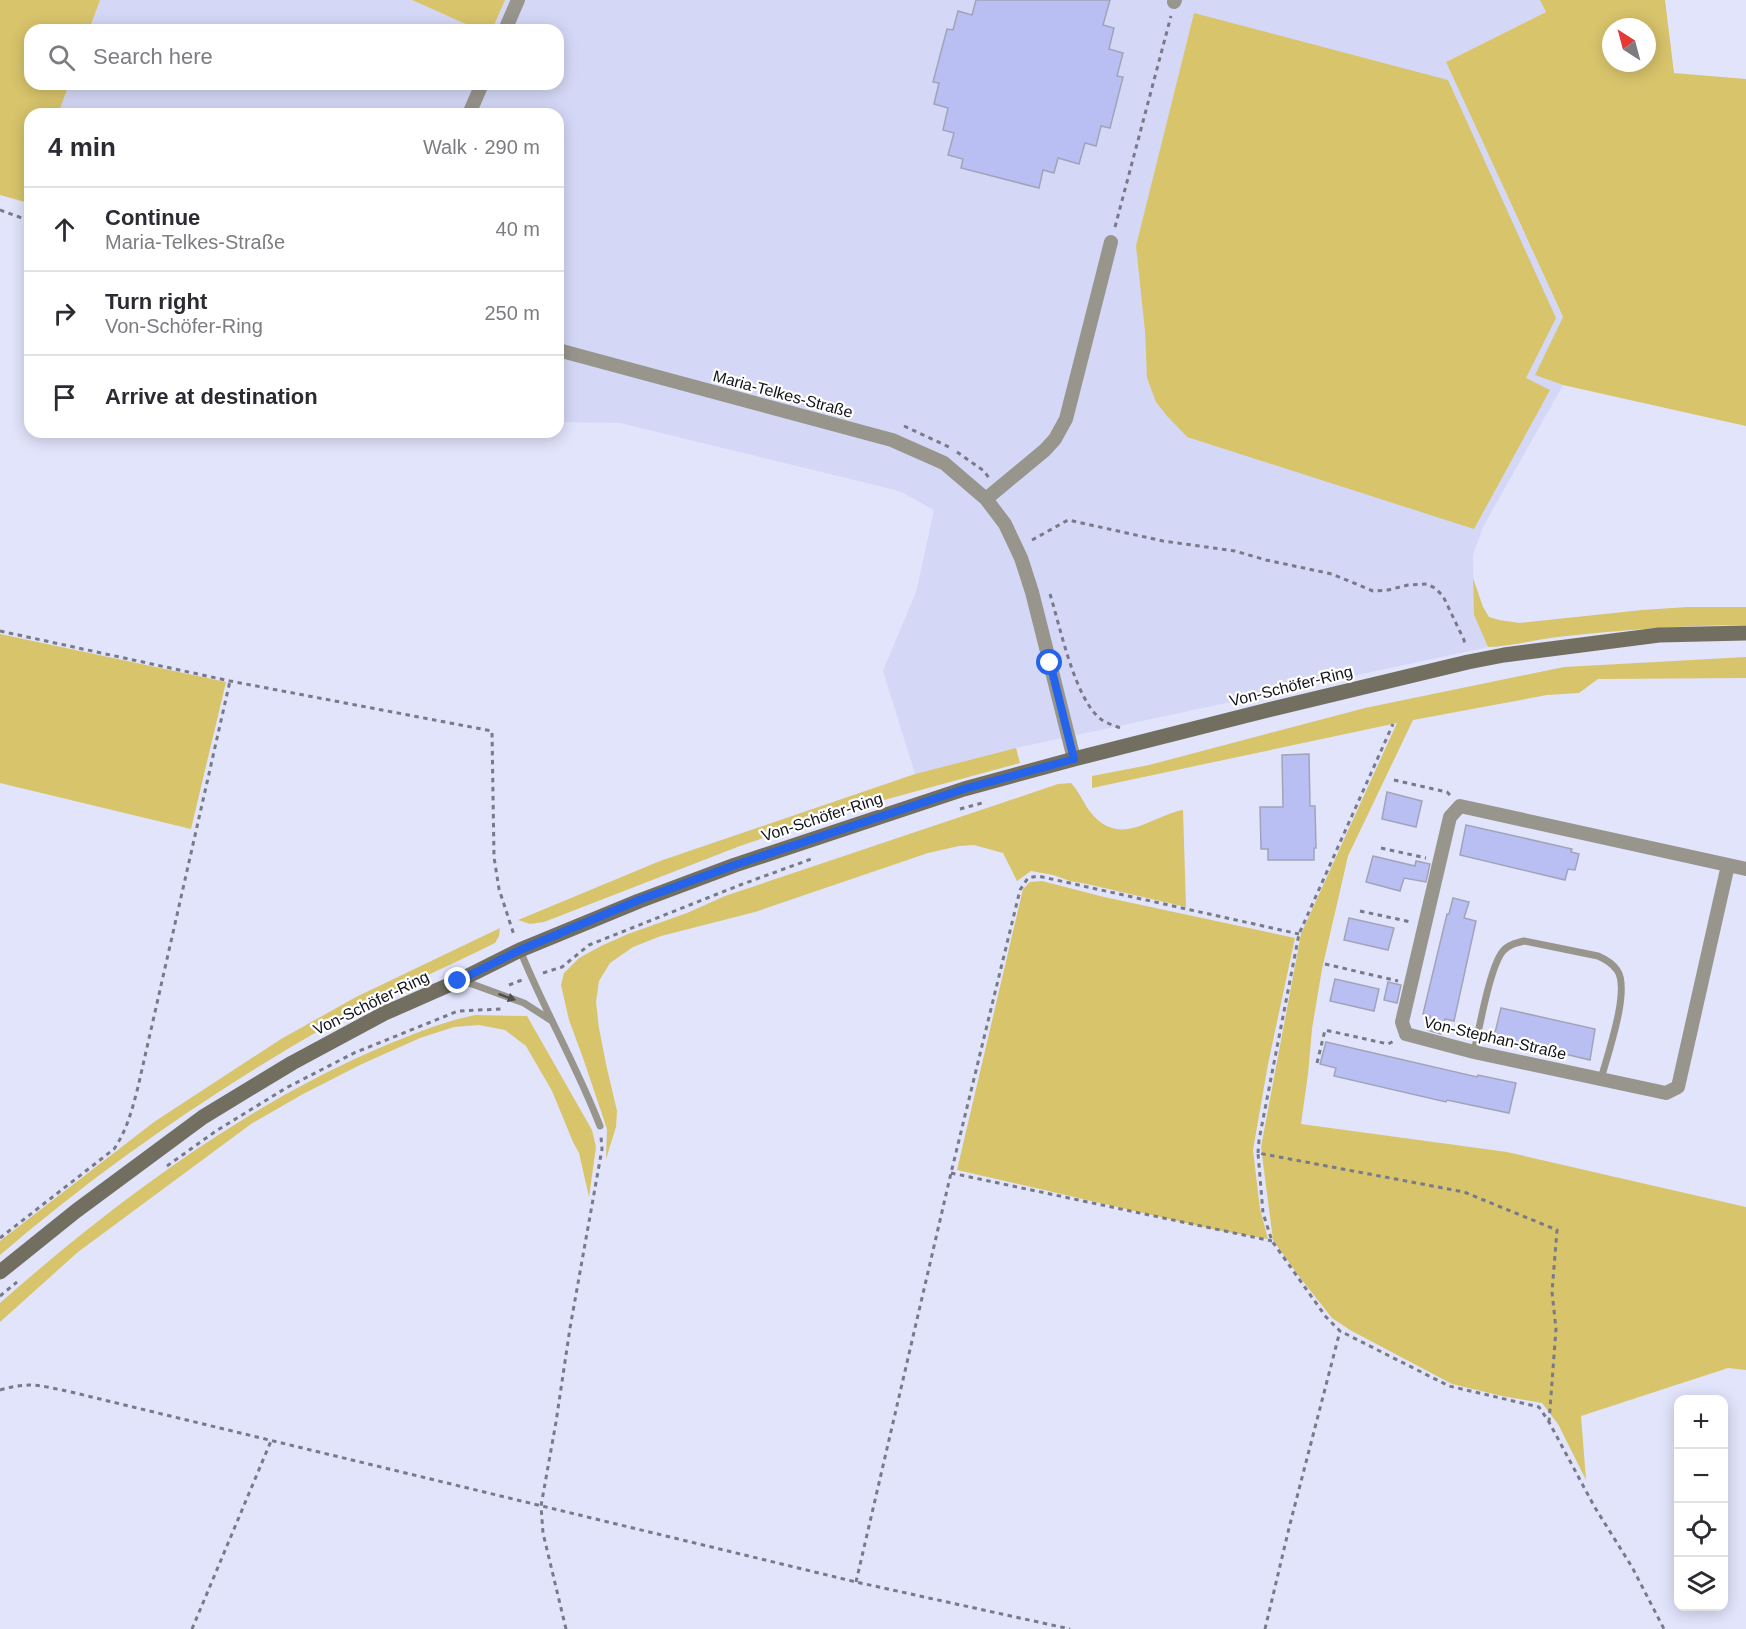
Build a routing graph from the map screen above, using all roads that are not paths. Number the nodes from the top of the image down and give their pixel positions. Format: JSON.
{"nodes":[{"id":1,"x":518,"y":0,"type":"edge"},
{"id":2,"x":508,"y":24,"type":"edge"},
{"id":3,"x":479,"y":90,"type":"edge"},
{"id":4,"x":472,"y":108,"type":"edge"},
{"id":5,"x":1111,"y":242,"type":"road end"},
{"id":6,"x":564,"y":353,"type":"edge"},
{"id":7,"x":986,"y":499,"type":"junction"},
{"id":8,"x":1746,"y":633,"type":"edge"},
{"id":9,"x":1074,"y":759,"type":"junction"},
{"id":10,"x":1728,"y":865,"type":"junction"},
{"id":11,"x":1746,"y":869,"type":"edge"},
{"id":12,"x":520,"y":950,"type":"junction"},
{"id":13,"x":458,"y":981,"type":"junction"},
{"id":14,"x":552,"y":1021,"type":"junction"},
{"id":15,"x":1474,"y":1052,"type":"junction"},
{"id":16,"x":1601,"y":1079,"type":"junction"},
{"id":17,"x":600,"y":1126,"type":"road end"},
{"id":18,"x":0,"y":1272,"type":"edge"}],
"edges":[{"from":1,"to":2,"type":"street"},
{"from":3,"to":4,"type":"street"},
{"from":5,"to":7,"type":"street"},
{"from":6,"to":7,"type":"street","name":"Maria-Telkes-Straße"},
{"from":7,"to":9,"type":"street","name":"Maria-Telkes-Straße"},
{"from":8,"to":9,"type":"main road","name":"Von-Schöfer-Ring"},
{"from":9,"to":12,"type":"main road","name":"Von-Schöfer-Ring"},
{"from":10,"to":11,"type":"street"},
{"from":10,"to":15,"type":"street","name":"Von-Stephan-Straße"},
{"from":10,"to":16,"type":"street","name":"Von-Stephan-Straße"},
{"from":12,"to":13,"type":"main road","name":"Von-Schöfer-Ring"},
{"from":12,"to":14,"type":"lane"},
{"from":13,"to":14,"type":"lane","one_way":true},
{"from":13,"to":18,"type":"main road","name":"Von-Schöfer-Ring"},
{"from":14,"to":17,"type":"lane"},
{"from":15,"to":16,"type":"street","name":"Von-Stephan-Straße"},
{"from":15,"to":16,"type":"lane"}]}
